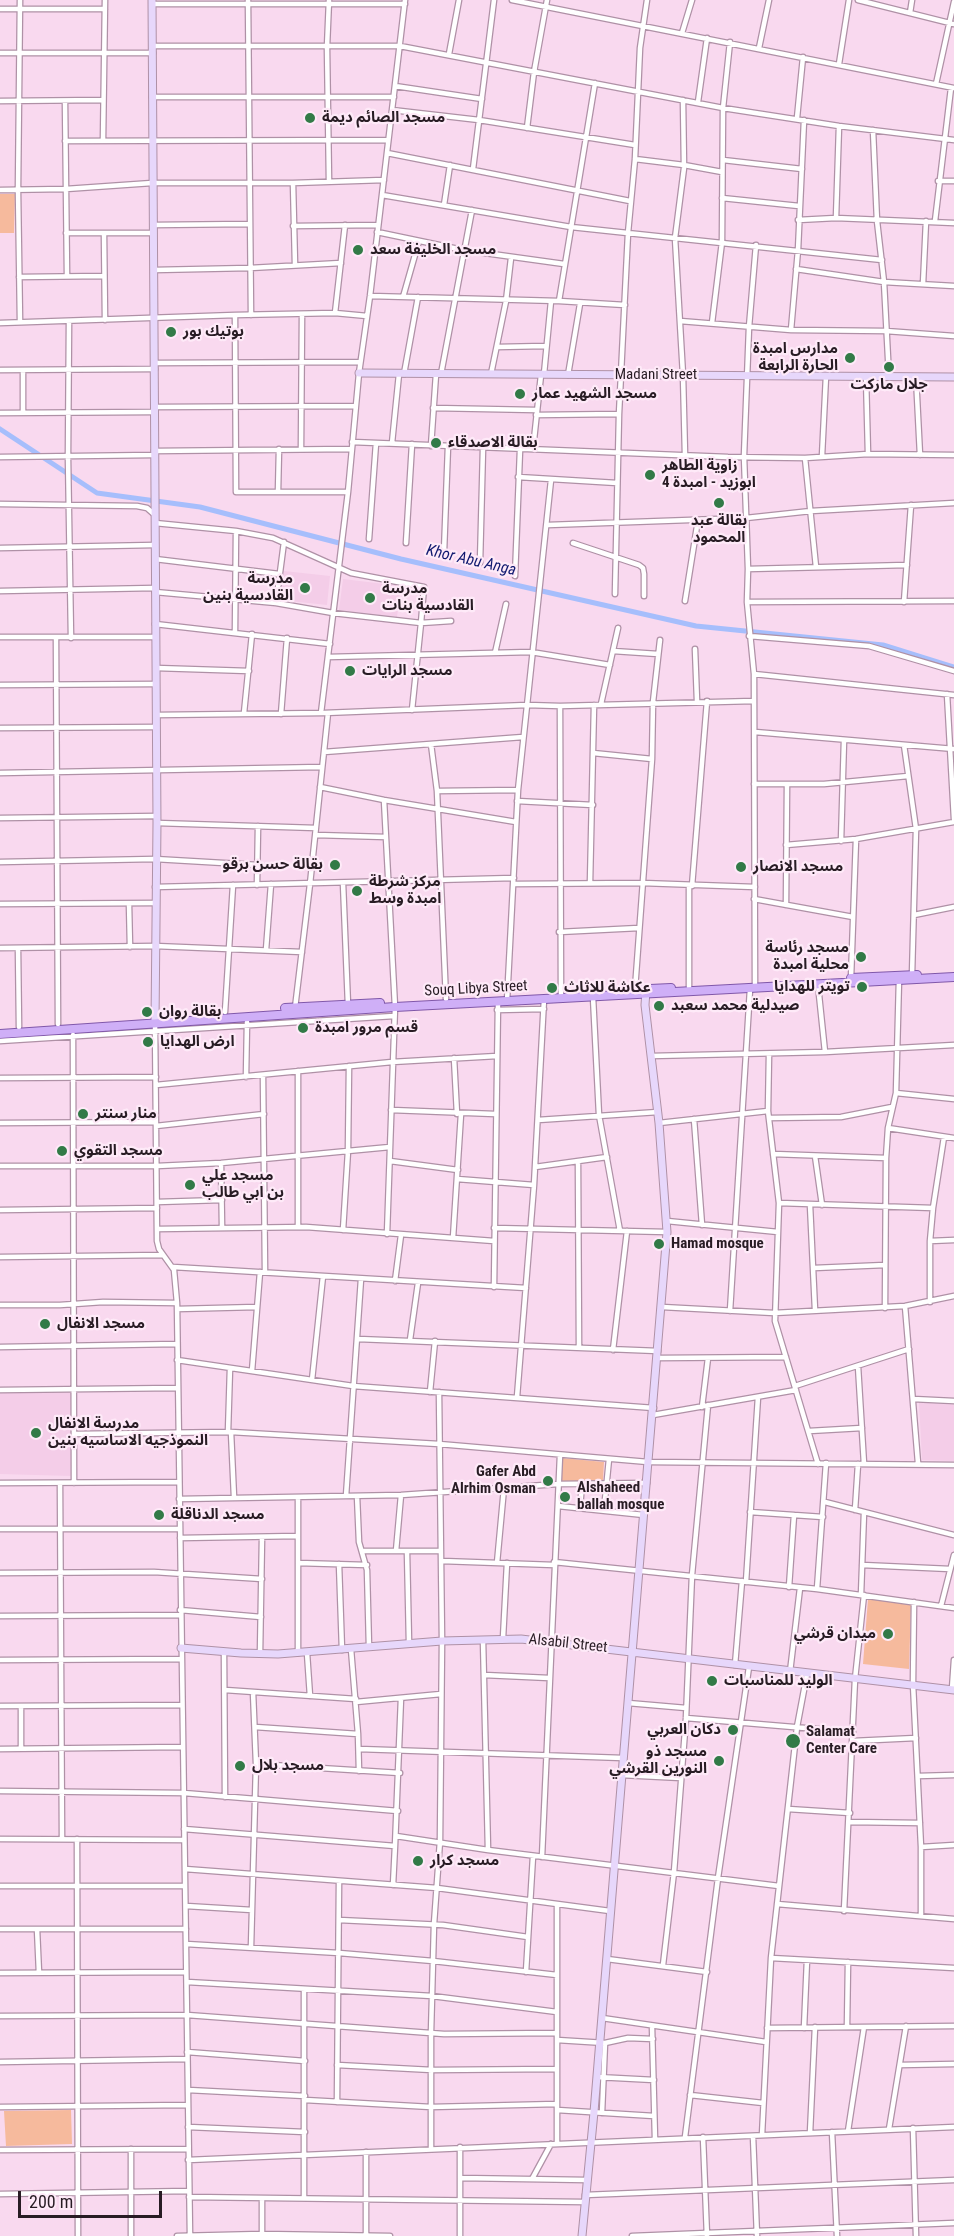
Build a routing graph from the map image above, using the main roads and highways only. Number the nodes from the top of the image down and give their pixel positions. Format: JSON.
{"nodes":[{"id":1,"x":954,"y":972,"type":"edge"},
{"id":2,"x":912,"y":977,"type":"junction"},
{"id":3,"x":954,"y":977,"type":"edge"},
{"id":4,"x":851,"y":980,"type":"junction"},
{"id":5,"x":753,"y":987,"type":"junction"},
{"id":6,"x":645,"y":992,"type":"junction"},
{"id":7,"x":561,"y":996,"type":"junction"},
{"id":8,"x":507,"y":999,"type":"junction"},
{"id":9,"x":395,"y":1004,"type":"junction"},
{"id":10,"x":295,"y":1010,"type":"junction"},
{"id":11,"x":155,"y":1023,"type":"junction"},
{"id":12,"x":0,"y":1028,"type":"edge"},
{"id":13,"x":0,"y":1034,"type":"edge"}],
"edges":[{"from":1,"to":2,"type":"main road","name":"Souq Libya Street"},
{"from":2,"to":3,"type":"main road","name":"Souq Libya Street"},
{"from":2,"to":4,"type":"main road","name":"Souq Libya Street"},
{"from":4,"to":5,"type":"main road","name":"Souq Libya Street"},
{"from":4,"to":5,"type":"main road","name":"Souq Libya Street"},
{"from":5,"to":6,"type":"main road","name":"Souq Libya Street"},
{"from":5,"to":6,"type":"main road","name":"Souq Libya Street"},
{"from":6,"to":7,"type":"main road","name":"Souq Libya Street"},
{"from":6,"to":7,"type":"main road","name":"Souq Libya Street"},
{"from":7,"to":8,"type":"main road","name":"Souq Libya Street"},
{"from":7,"to":8,"type":"main road","name":"Souq Libya Street"},
{"from":8,"to":9,"type":"main road","name":"Souq Libya Street"},
{"from":8,"to":9,"type":"main road","name":"Souq Libya Street"},
{"from":9,"to":10,"type":"main road","name":"Souq Libya Street"},
{"from":9,"to":10,"type":"main road","name":"Souq Libya Street"},
{"from":10,"to":11,"type":"main road","name":"Souq Libya Street"},
{"from":10,"to":11,"type":"main road","name":"Souq Libya Street"},
{"from":11,"to":12,"type":"main road","name":"Souq Libya Street"},
{"from":11,"to":13,"type":"main road","name":"Souq Libya Street"}]}
